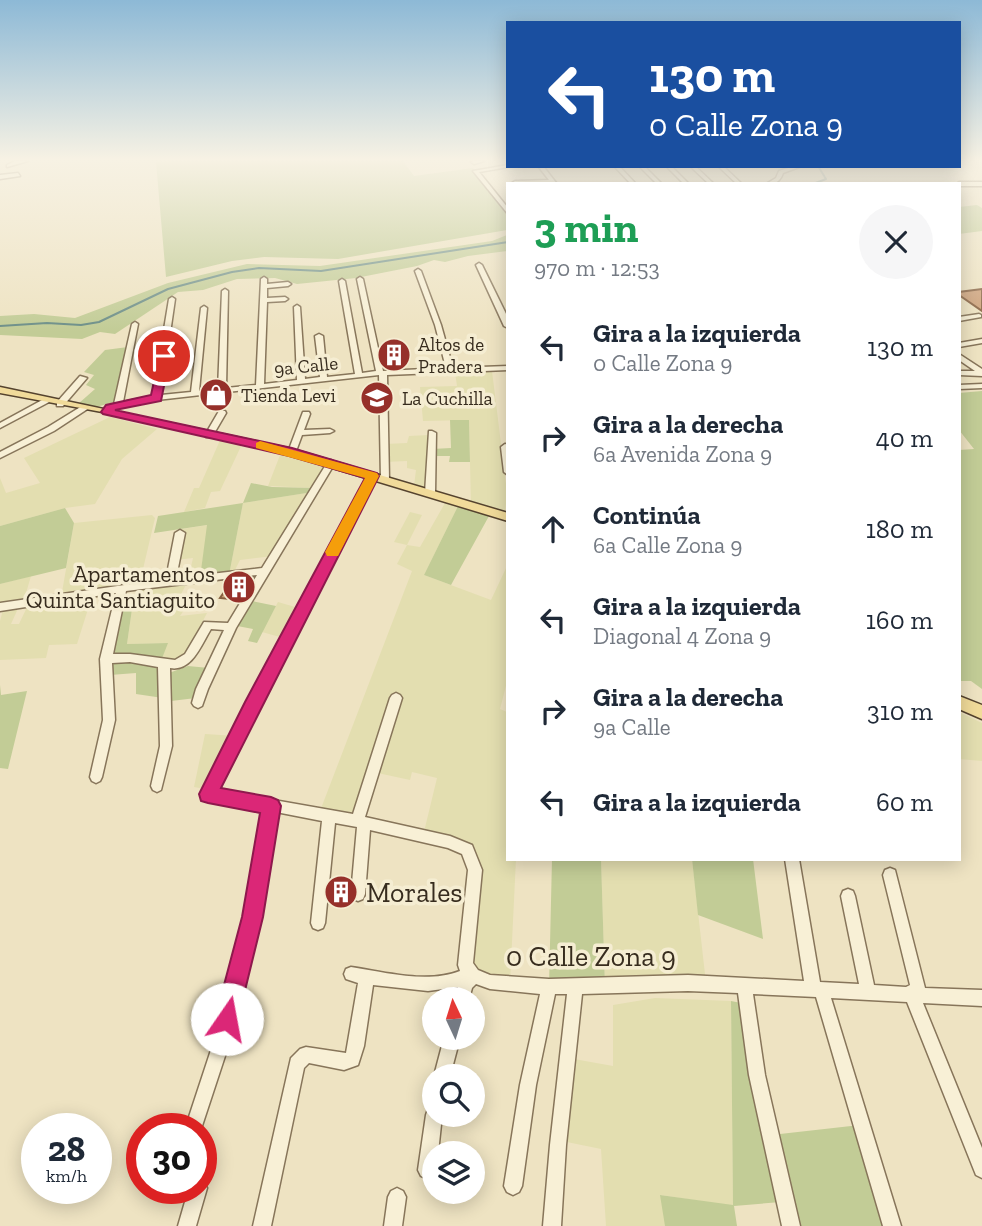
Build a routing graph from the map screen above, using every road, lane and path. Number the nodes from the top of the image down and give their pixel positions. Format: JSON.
{"nodes":[{"id":1,"x":479,"y":265,"type":"dead end"},
{"id":2,"x":418,"y":271,"type":"dead end"},
{"id":3,"x":360,"y":279,"type":"dead end"},
{"id":4,"x":342,"y":281,"type":"dead end"},
{"id":5,"x":288,"y":284,"type":"dead end"},
{"id":6,"x":225,"y":291,"type":"dead end"},
{"id":7,"x":172,"y":299,"type":"dead end"},
{"id":8,"x":285,"y":299,"type":"dead end"},
{"id":9,"x":263,"y":300,"type":"junction"},
{"id":10,"x":297,"y":307,"type":"dead end"},
{"id":11,"x":204,"y":308,"type":"dead end"},
{"id":12,"x":979,"y":316,"type":"dead end"},
{"id":13,"x":961,"y":319,"type":"edge"},
{"id":14,"x":506,"y":322,"type":"edge"},
{"id":15,"x":135,"y":324,"type":"dead end"},
{"id":16,"x":319,"y":336,"type":"dead end"},
{"id":17,"x":982,"y":341,"type":"edge"},
{"id":18,"x":961,"y":345,"type":"edge"},
{"id":19,"x":961,"y":355,"type":"edge"},
{"id":20,"x":506,"y":368,"type":"edge"},
{"id":21,"x":981,"y":369,"type":"edge"},
{"id":22,"x":450,"y":370,"type":"junction"},
{"id":23,"x":382,"y":373,"type":"junction"},
{"id":24,"x":961,"y":373,"type":"edge"},
{"id":25,"x":359,"y":376,"type":"junction"},
{"id":26,"x":83,"y":377,"type":"dead end"},
{"id":27,"x":324,"y":380,"type":"junction"},
{"id":28,"x":301,"y":382,"type":"junction"},
{"id":29,"x":260,"y":386,"type":"junction"},
{"id":30,"x":982,"y":386,"type":"edge"},
{"id":31,"x":961,"y":387,"type":"edge"},
{"id":32,"x":0,"y":390,"type":"edge"},
{"id":33,"x":222,"y":390,"type":"junction"},
{"id":34,"x":195,"y":394,"type":"junction"},
{"id":35,"x":157,"y":398,"type":"junction"},
{"id":36,"x":47,"y":401,"type":"junction"},
{"id":37,"x":60,"y":404,"type":"junction"},
{"id":38,"x":85,"y":408,"type":"junction"},
{"id":39,"x":108,"y":408,"type":"junction"},
{"id":40,"x":222,"y":413,"type":"dead end"},
{"id":41,"x":306,"y":414,"type":"dead end"},
{"id":42,"x":0,"y":426,"type":"edge"},
{"id":43,"x":330,"y":431,"type":"dead end"},
{"id":44,"x":298,"y":433,"type":"junction"},
{"id":45,"x":432,"y":433,"type":"dead end"},
{"id":46,"x":209,"y":435,"type":"junction"},
{"id":47,"x":505,"y":447,"type":"dead end"},
{"id":48,"x":292,"y":452,"type":"junction"},
{"id":49,"x":0,"y":455,"type":"edge"},
{"id":50,"x":506,"y":455,"type":"edge"},
{"id":51,"x":331,"y":463,"type":"junction"},
{"id":52,"x":372,"y":476,"type":"junction"},
{"id":53,"x":385,"y":480,"type":"junction"},
{"id":54,"x":430,"y":493,"type":"junction"},
{"id":55,"x":506,"y":517,"type":"edge"},
{"id":56,"x":180,"y":533,"type":"dead end"},
{"id":57,"x":264,"y":571,"type":"junction"},
{"id":58,"x":170,"y":582,"type":"junction"},
{"id":59,"x":122,"y":588,"type":"junction"},
{"id":60,"x":0,"y":607,"type":"edge"},
{"id":61,"x":231,"y":627,"type":"junction"},
{"id":62,"x":106,"y":659,"type":"junction"},
{"id":63,"x":164,"y":664,"type":"junction"},
{"id":64,"x":396,"y":698,"type":"dead end"},
{"id":65,"x":198,"y":703,"type":"dead end"},
{"id":66,"x":961,"y":703,"type":"edge"},
{"id":67,"x":982,"y":712,"type":"edge"},
{"id":68,"x":96,"y":777,"type":"dead end"},
{"id":69,"x":157,"y":786,"type":"dead end"},
{"id":70,"x":271,"y":806,"type":"junction"},
{"id":71,"x":329,"y":816,"type":"junction"},
{"id":72,"x":360,"y":822,"type":"junction"},
{"id":73,"x":792,"y":861,"type":"edge"},
{"id":74,"x":890,"y":875,"type":"dead end"},
{"id":75,"x":358,"y":894,"type":"dead end"},
{"id":76,"x":848,"y":896,"type":"dead end"},
{"id":77,"x":318,"y":923,"type":"dead end"},
{"id":78,"x":472,"y":975,"type":"junction"},
{"id":79,"x":744,"y":985,"type":"junction"},
{"id":80,"x":466,"y":987,"type":"edge"},
{"id":81,"x":549,"y":987,"type":"junction"},
{"id":82,"x":575,"y":988,"type":"junction"},
{"id":83,"x":817,"y":989,"type":"junction"},
{"id":84,"x":868,"y":990,"type":"junction"},
{"id":85,"x":915,"y":992,"type":"junction"},
{"id":86,"x":982,"y":998,"type":"edge"},
{"id":87,"x":198,"y":1113,"type":"edge"},
{"id":88,"x":982,"y":1169,"type":"edge"},
{"id":89,"x":513,"y":1186,"type":"dead end"},
{"id":90,"x":397,"y":1197,"type":"dead end"},
{"id":91,"x":193,"y":1204,"type":"edge"},
{"id":92,"x":187,"y":1226,"type":"edge"},
{"id":93,"x":262,"y":1226,"type":"edge"},
{"id":94,"x":393,"y":1226,"type":"edge"},
{"id":95,"x":552,"y":1226,"type":"edge"},
{"id":96,"x":791,"y":1226,"type":"edge"},
{"id":97,"x":892,"y":1226,"type":"edge"}],
"edges":[{"from":1,"to":14,"type":"street"},
{"from":2,"to":22,"type":"street"},
{"from":3,"to":23,"type":"street"},
{"from":4,"to":25,"type":"street"},
{"from":5,"to":9,"type":"street"},
{"from":6,"to":33,"type":"street"},
{"from":7,"to":35,"type":"street"},
{"from":8,"to":9,"type":"street"},
{"from":9,"to":29,"type":"street"},
{"from":10,"to":28,"type":"street"},
{"from":11,"to":34,"type":"street"},
{"from":12,"to":13,"type":"street"},
{"from":15,"to":39,"type":"street"},
{"from":16,"to":27,"type":"street"},
{"from":17,"to":18,"type":"street"},
{"from":19,"to":21,"type":"street"},
{"from":20,"to":22,"type":"street","name":"9a Calle"},
{"from":21,"to":24,"type":"street"},
{"from":22,"to":23,"type":"street","name":"9a Calle"},
{"from":23,"to":25,"type":"street","name":"9a Calle"},
{"from":23,"to":53,"type":"street"},
{"from":25,"to":27,"type":"street","name":"9a Calle"},
{"from":26,"to":37,"type":"street"},
{"from":27,"to":28,"type":"street","name":"9a Calle"},
{"from":28,"to":29,"type":"street","name":"9a Calle"},
{"from":29,"to":33,"type":"street","name":"9a Calle"},
{"from":30,"to":31,"type":"street"},
{"from":32,"to":36,"type":"main road"},
{"from":33,"to":34,"type":"street","name":"9a Calle"},
{"from":34,"to":35,"type":"street","name":"9a Calle"},
{"from":35,"to":39,"type":"street","name":"9a Calle"},
{"from":36,"to":37,"type":"main road"},
{"from":36,"to":42,"type":"street"},
{"from":37,"to":38,"type":"main road"},
{"from":38,"to":39,"type":"main road"},
{"from":38,"to":49,"type":"street"},
{"from":39,"to":46,"type":"main road"},
{"from":40,"to":46,"type":"street"},
{"from":41,"to":44,"type":"street"},
{"from":43,"to":44,"type":"street"},
{"from":44,"to":48,"type":"street"},
{"from":45,"to":54,"type":"street"},
{"from":46,"to":48,"type":"main road"},
{"from":47,"to":50,"type":"street"},
{"from":48,"to":51,"type":"main road"},
{"from":51,"to":52,"type":"main road"},
{"from":51,"to":57,"type":"street"},
{"from":52,"to":53,"type":"main road"},
{"from":52,"to":70,"type":"street"},
{"from":53,"to":54,"type":"main road"},
{"from":54,"to":55,"type":"main road"},
{"from":56,"to":58,"type":"street"},
{"from":57,"to":58,"type":"street"},
{"from":57,"to":61,"type":"street"},
{"from":58,"to":59,"type":"street"},
{"from":59,"to":60,"type":"street"},
{"from":59,"to":62,"type":"street"},
{"from":61,"to":63,"type":"street"},
{"from":61,"to":65,"type":"street"},
{"from":62,"to":63,"type":"street"},
{"from":62,"to":68,"type":"street"},
{"from":63,"to":69,"type":"street"},
{"from":64,"to":72,"type":"street"},
{"from":66,"to":67,"type":"main road"},
{"from":70,"to":71,"type":"street"},
{"from":70,"to":87,"type":"street"},
{"from":71,"to":72,"type":"street"},
{"from":71,"to":77,"type":"street"},
{"from":72,"to":75,"type":"street"},
{"from":72,"to":78,"type":"street"},
{"from":73,"to":83,"type":"street"},
{"from":74,"to":85,"type":"street"},
{"from":76,"to":84,"type":"street"},
{"from":78,"to":80,"type":"street"},
{"from":78,"to":81,"type":"street","name":"0 Calle Zona 9"},
{"from":78,"to":93,"type":"street"},
{"from":79,"to":82,"type":"street","name":"0 Calle Zona 9"},
{"from":79,"to":83,"type":"street","name":"0 Calle Zona 9"},
{"from":79,"to":96,"type":"street"},
{"from":81,"to":82,"type":"street","name":"0 Calle Zona 9"},
{"from":81,"to":89,"type":"street"},
{"from":82,"to":95,"type":"street"},
{"from":83,"to":84,"type":"street","name":"0 Calle Zona 9"},
{"from":83,"to":97,"type":"street"},
{"from":84,"to":85,"type":"street","name":"0 Calle Zona 9"},
{"from":85,"to":86,"type":"street","name":"0 Calle Zona 9"},
{"from":85,"to":88,"type":"street"},
{"from":90,"to":94,"type":"street"},
{"from":91,"to":92,"type":"street"}]}
